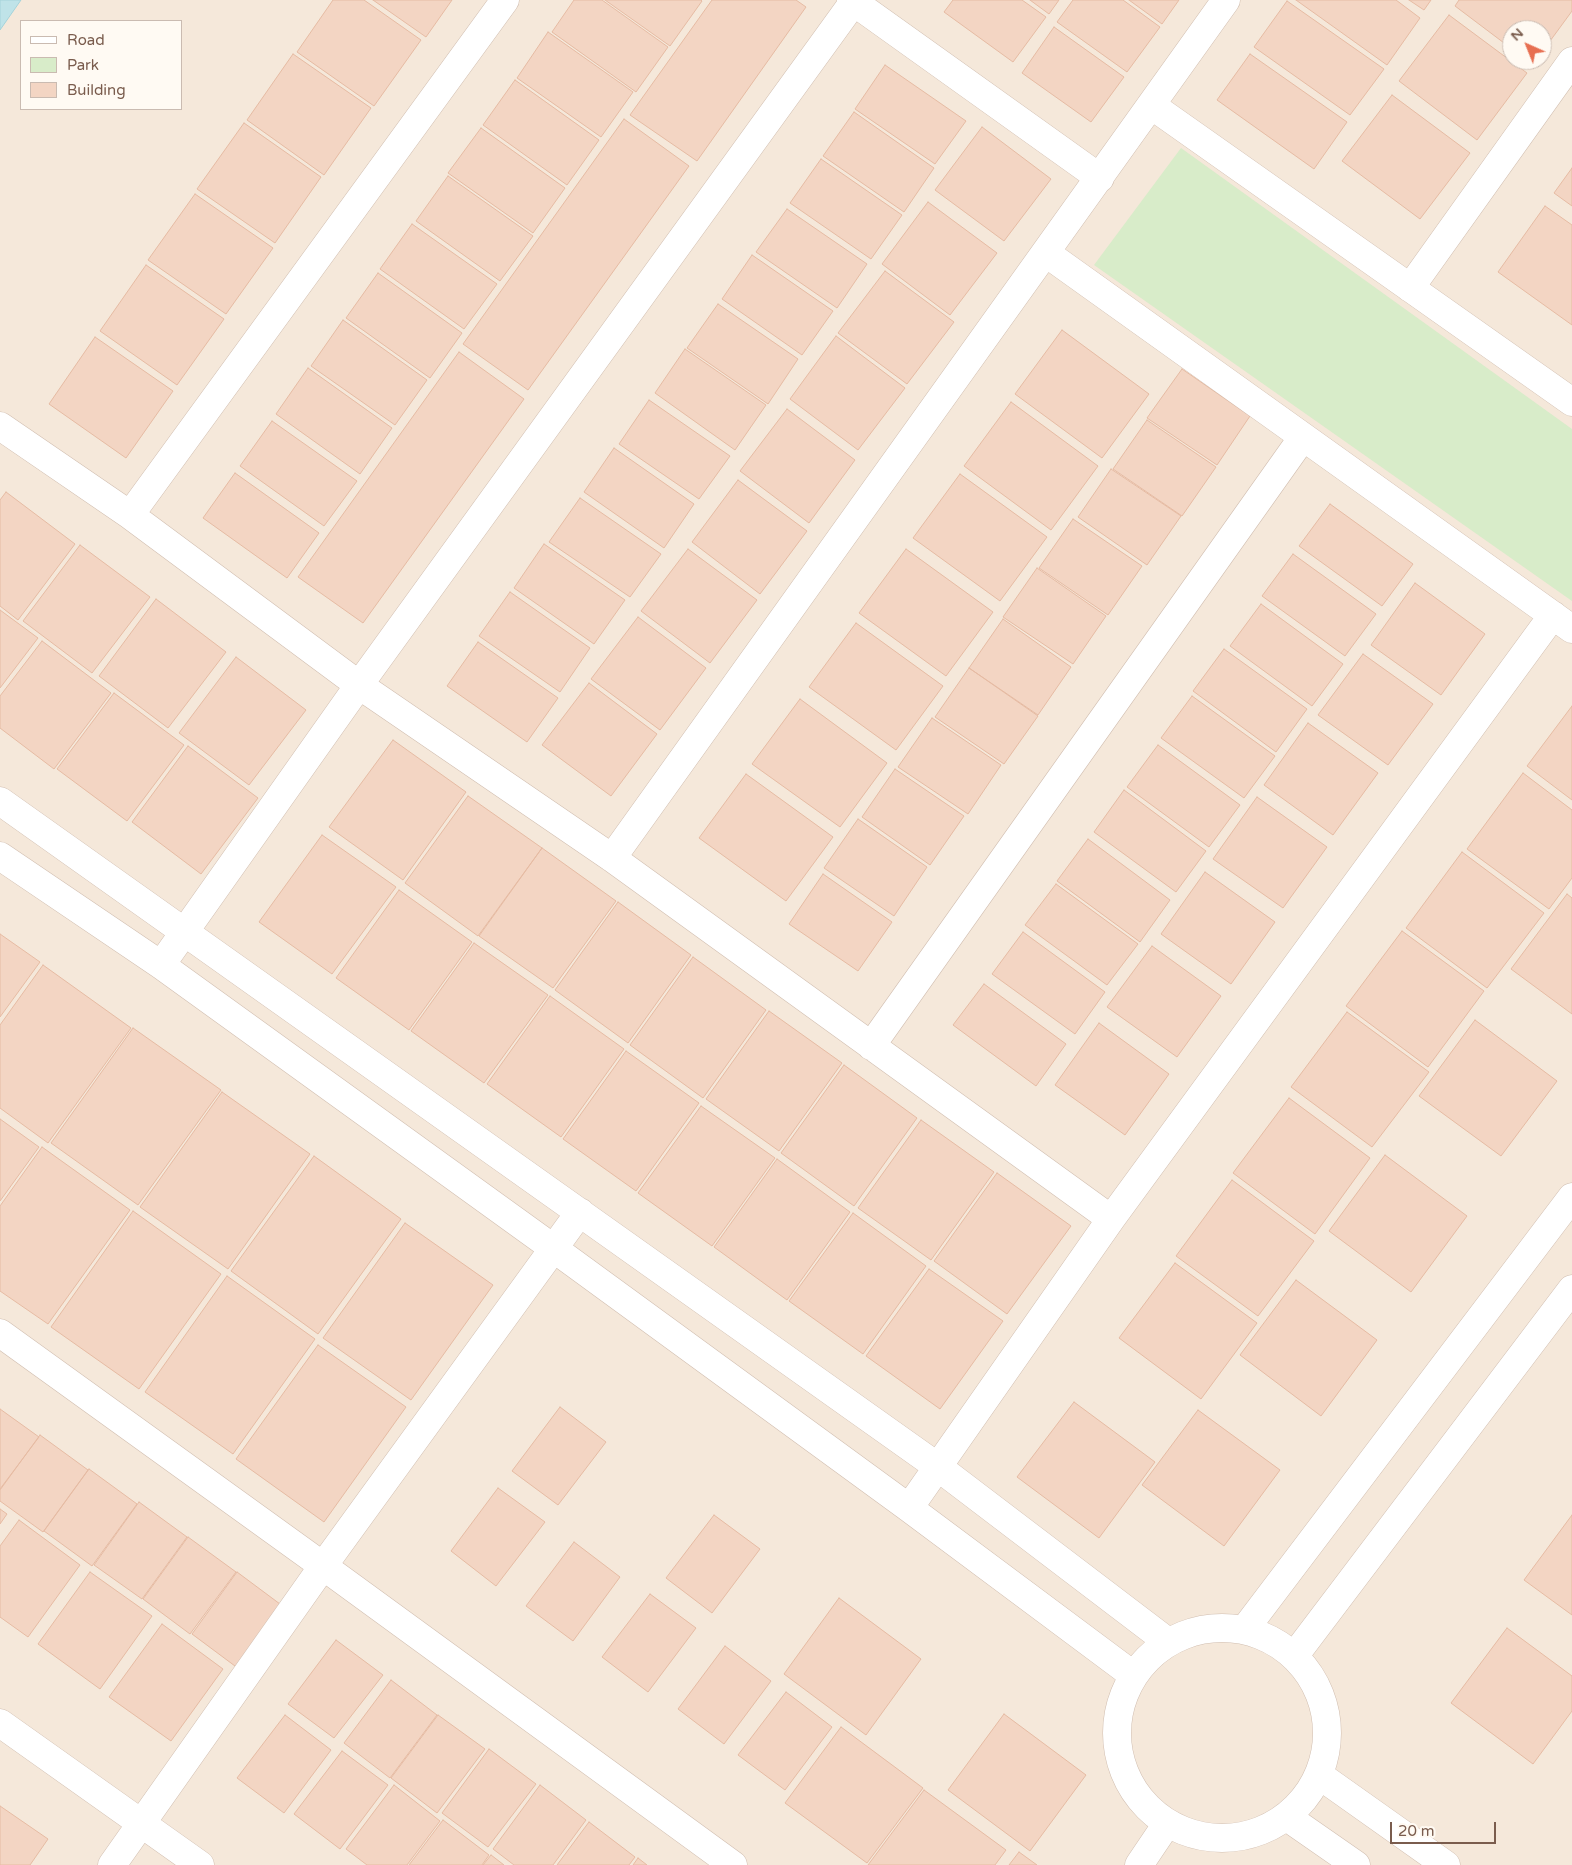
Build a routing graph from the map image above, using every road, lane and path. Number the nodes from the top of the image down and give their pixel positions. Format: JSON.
{"nodes":[{"id":1,"x":504,"y":0,"type":"edge"},
{"id":2,"x":1226,"y":0,"type":"edge"},
{"id":3,"x":853,"y":1,"type":"edge"},
{"id":4,"x":1572,"y":61,"type":"edge"},
{"id":5,"x":1151,"y":105,"type":"junction"},
{"id":6,"x":1100,"y":178,"type":"junction"},
{"id":7,"x":1046,"y":253,"type":"junction"},
{"id":8,"x":1410,"y":288,"type":"junction"},
{"id":9,"x":1572,"y":402,"type":"edge"},
{"id":10,"x":0,"y":426,"type":"edge"},
{"id":11,"x":1303,"y":437,"type":"junction"},
{"id":12,"x":130,"y":515,"type":"junction"},
{"id":13,"x":1563,"y":622,"type":"edge"},
{"id":14,"x":359,"y":685,"type":"junction"},
{"id":15,"x":0,"y":801,"type":"edge"},
{"id":16,"x":0,"y":856,"type":"edge"},
{"id":17,"x":612,"y":858,"type":"junction"},
{"id":18,"x":185,"y":933,"type":"junction"},
{"id":19,"x":161,"y":966,"type":"junction"},
{"id":20,"x":871,"y":1046,"type":"junction"},
{"id":21,"x":1572,"y":1197,"type":"edge"},
{"id":22,"x":580,"y":1212,"type":"junction"},
{"id":23,"x":1112,"y":1219,"type":"junction"},
{"id":24,"x":553,"y":1248,"type":"junction"},
{"id":25,"x":1572,"y":1289,"type":"edge"},
{"id":26,"x":0,"y":1333,"type":"edge"},
{"id":27,"x":938,"y":1467,"type":"junction"},
{"id":28,"x":909,"y":1508,"type":"junction"},
{"id":29,"x":324,"y":1566,"type":"junction"},
{"id":30,"x":1245,"y":1630,"type":"junction"},
{"id":31,"x":1168,"y":1642,"type":"junction"},
{"id":32,"x":1295,"y":1655,"type":"junction"},
{"id":33,"x":1133,"y":1675,"type":"junction"},
{"id":34,"x":0,"y":1723,"type":"edge"},
{"id":35,"x":1319,"y":1775,"type":"junction"},
{"id":36,"x":1287,"y":1816,"type":"junction"},
{"id":37,"x":141,"y":1823,"type":"junction"},
{"id":38,"x":1166,"y":1825,"type":"junction"},
{"id":39,"x":112,"y":1865,"type":"edge"},
{"id":40,"x":200,"y":1865,"type":"edge"},
{"id":41,"x":733,"y":1865,"type":"edge"},
{"id":42,"x":1139,"y":1865,"type":"edge"},
{"id":43,"x":1356,"y":1865,"type":"edge"},
{"id":44,"x":1446,"y":1865,"type":"edge"}],
"edges":[{"from":1,"to":12,"type":"street"},
{"from":2,"to":5,"type":"street"},
{"from":3,"to":6,"type":"street"},
{"from":3,"to":14,"type":"street"},
{"from":4,"to":8,"type":"street"},
{"from":5,"to":6,"type":"street"},
{"from":5,"to":8,"type":"street"},
{"from":6,"to":7,"type":"street"},
{"from":7,"to":11,"type":"street"},
{"from":7,"to":17,"type":"street"},
{"from":8,"to":9,"type":"street"},
{"from":10,"to":12,"type":"street"},
{"from":11,"to":13,"type":"street"},
{"from":11,"to":20,"type":"street"},
{"from":12,"to":14,"type":"street"},
{"from":13,"to":23,"type":"street"},
{"from":14,"to":17,"type":"street"},
{"from":14,"to":18,"type":"street"},
{"from":15,"to":18,"type":"street"},
{"from":16,"to":19,"type":"street"},
{"from":17,"to":20,"type":"street"},
{"from":18,"to":19,"type":"street"},
{"from":18,"to":22,"type":"street"},
{"from":19,"to":24,"type":"street"},
{"from":20,"to":23,"type":"street"},
{"from":21,"to":30,"type":"street"},
{"from":22,"to":24,"type":"street"},
{"from":22,"to":27,"type":"street"},
{"from":23,"to":27,"type":"street"},
{"from":24,"to":28,"type":"street"},
{"from":24,"to":29,"type":"street"},
{"from":25,"to":32,"type":"street"},
{"from":26,"to":29,"type":"street"},
{"from":27,"to":28,"type":"street"},
{"from":27,"to":31,"type":"street"},
{"from":28,"to":33,"type":"street"},
{"from":29,"to":37,"type":"street"},
{"from":29,"to":41,"type":"street"},
{"from":30,"to":31,"type":"street"},
{"from":30,"to":32,"type":"street"},
{"from":31,"to":33,"type":"street"},
{"from":32,"to":35,"type":"street"},
{"from":33,"to":38,"type":"street"},
{"from":34,"to":37,"type":"street"},
{"from":35,"to":36,"type":"street"},
{"from":35,"to":44,"type":"street"},
{"from":36,"to":38,"type":"street"},
{"from":36,"to":43,"type":"street"},
{"from":37,"to":39,"type":"street"},
{"from":37,"to":40,"type":"street"},
{"from":38,"to":42,"type":"street"}]}
